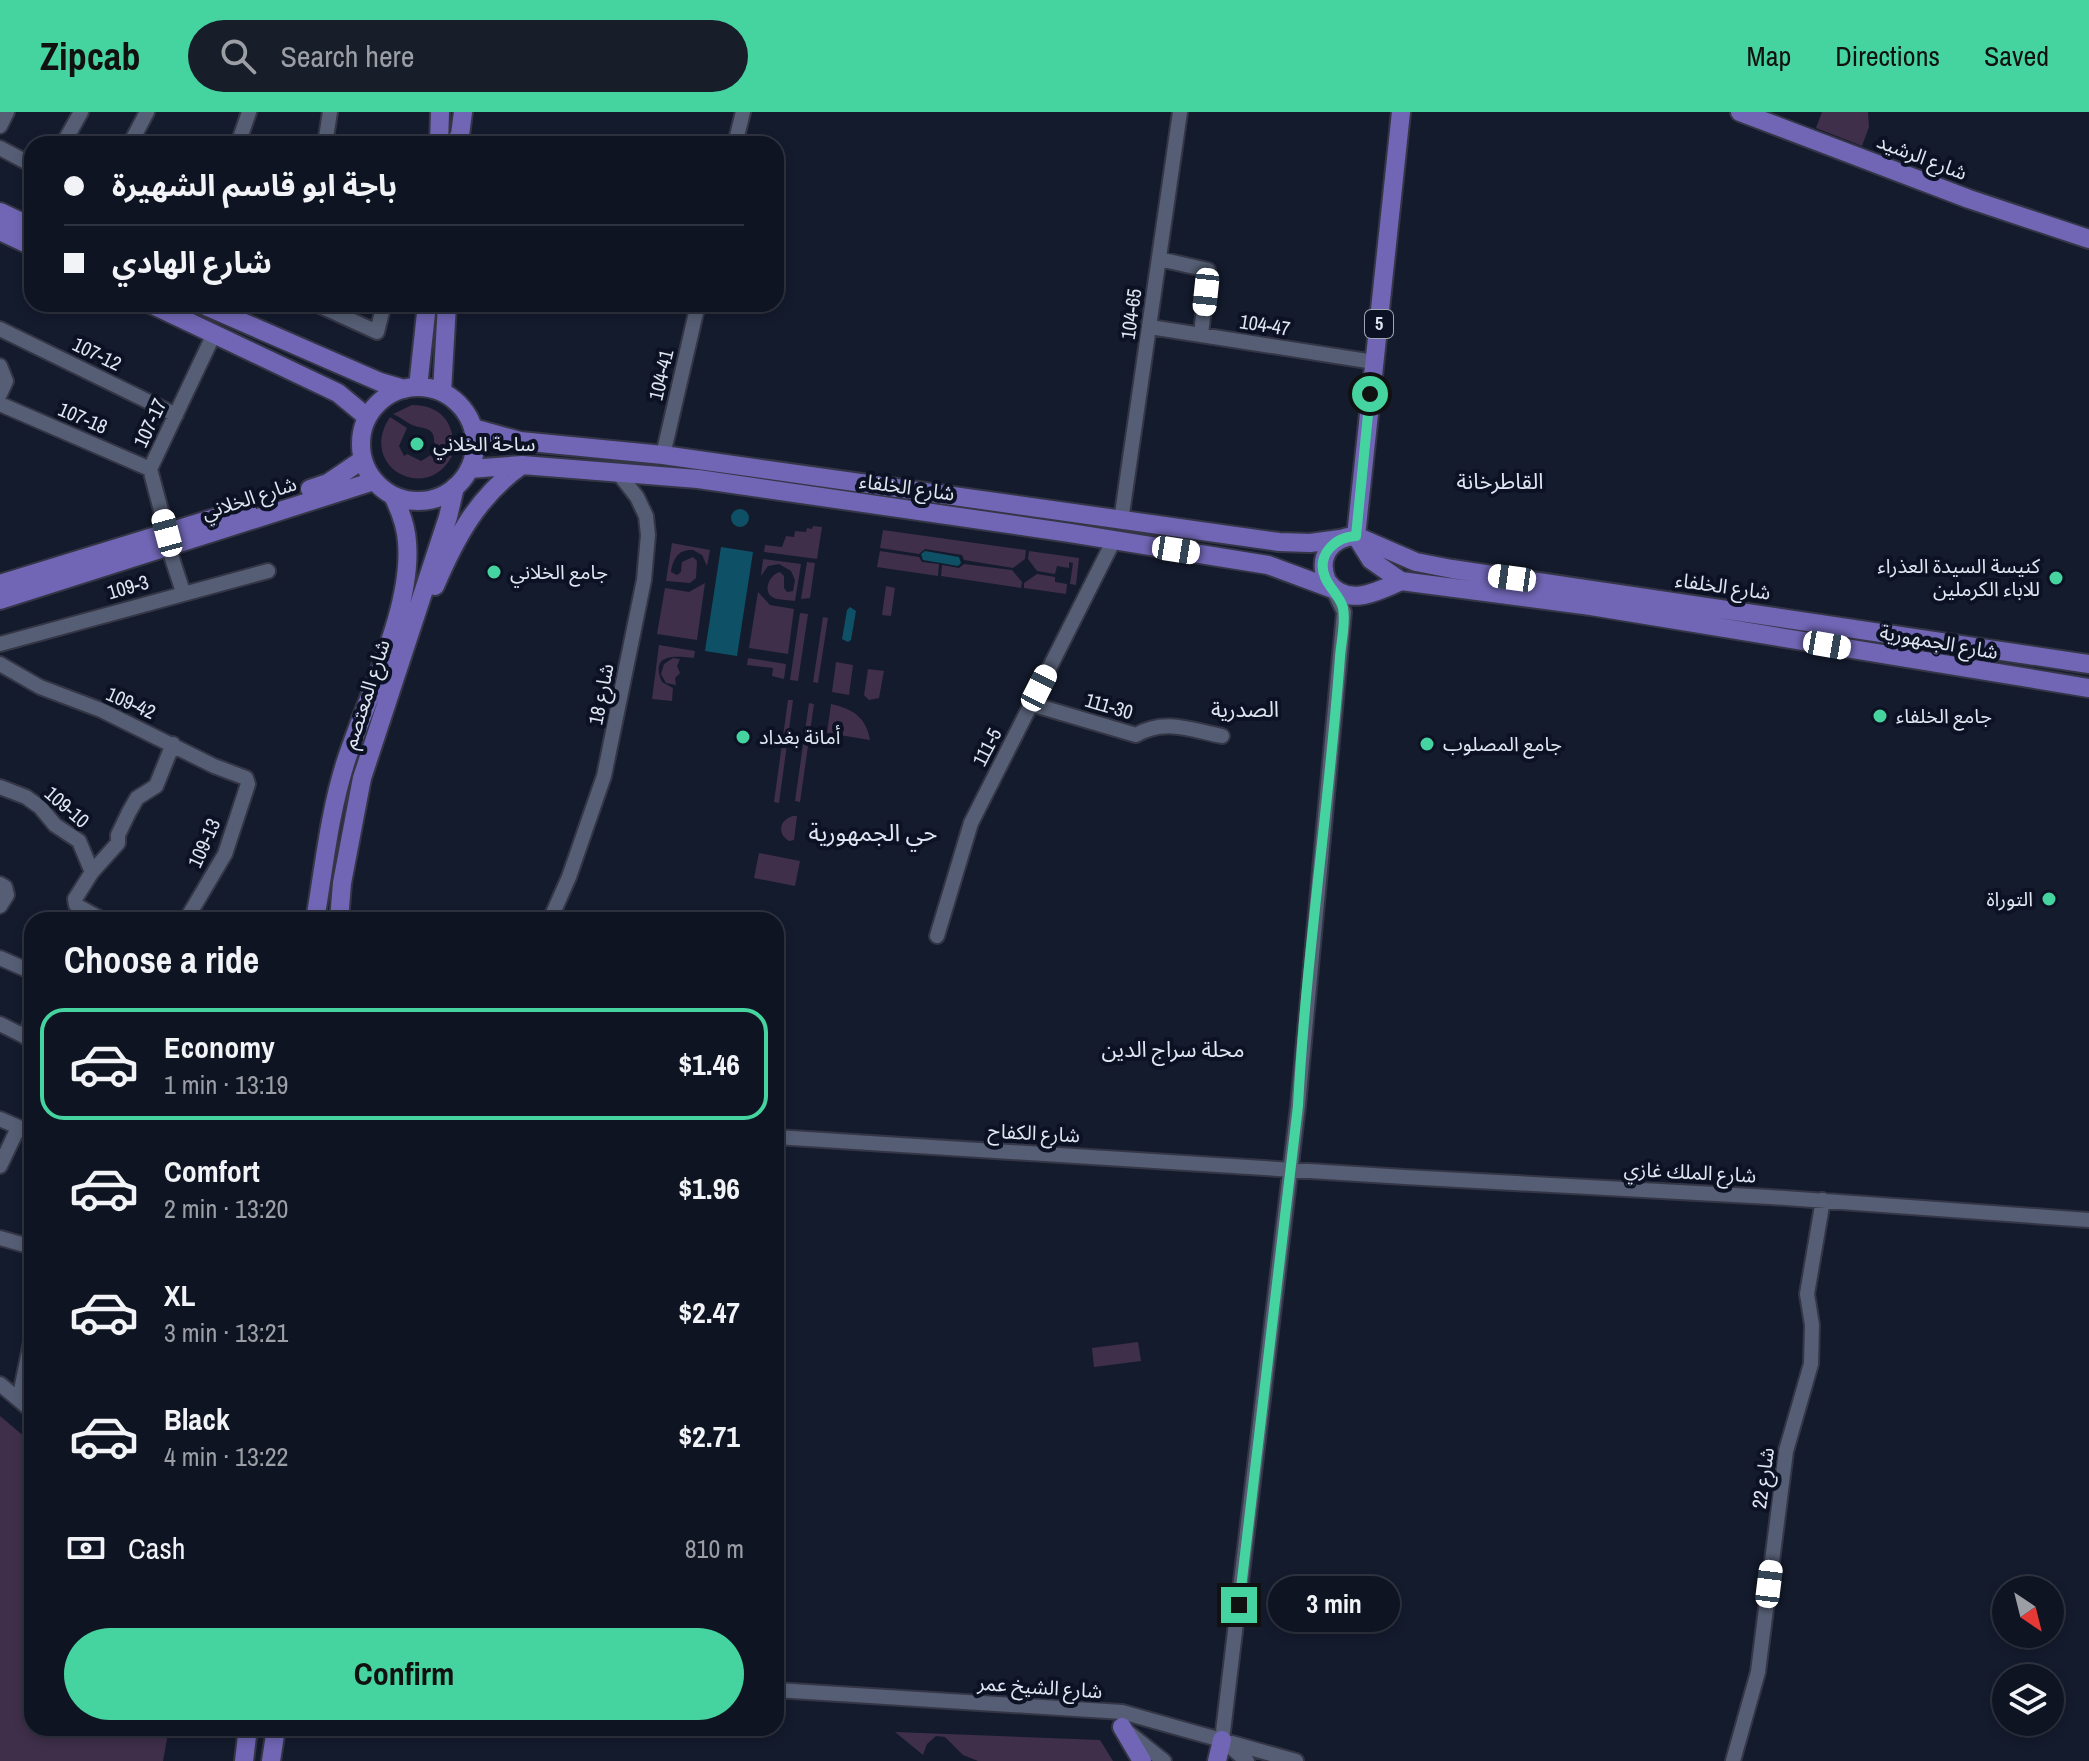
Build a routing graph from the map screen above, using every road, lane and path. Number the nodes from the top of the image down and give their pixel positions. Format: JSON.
{"nodes":[{"id":1,"x":7,"y":112,"type":"edge"},
{"id":2,"x":81,"y":112,"type":"edge"},
{"id":3,"x":147,"y":112,"type":"edge"},
{"id":4,"x":249,"y":112,"type":"edge"},
{"id":5,"x":330,"y":112,"type":"edge"},
{"id":6,"x":440,"y":112,"type":"edge"},
{"id":7,"x":455,"y":112,"type":"edge"},
{"id":8,"x":463,"y":112,"type":"edge"},
{"id":9,"x":743,"y":112,"type":"edge"},
{"id":10,"x":1180,"y":112,"type":"edge"},
{"id":11,"x":1401,"y":112,"type":"edge"},
{"id":12,"x":1740,"y":112,"type":"edge"},
{"id":13,"x":0,"y":126,"type":"edge"},
{"id":14,"x":68,"y":136,"type":"edge"},
{"id":15,"x":134,"y":136,"type":"edge"},
{"id":16,"x":241,"y":136,"type":"edge"},
{"id":17,"x":326,"y":136,"type":"edge"},
{"id":18,"x":439,"y":136,"type":"edge"},
{"id":19,"x":454,"y":136,"type":"edge"},
{"id":20,"x":459,"y":136,"type":"edge"},
{"id":21,"x":737,"y":136,"type":"edge"},
{"id":22,"x":0,"y":148,"type":"edge"},
{"id":23,"x":24,"y":161,"type":"edge"},
{"id":24,"x":0,"y":212,"type":"edge"},
{"id":25,"x":24,"y":223,"type":"edge"},
{"id":26,"x":0,"y":231,"type":"edge"},
{"id":27,"x":2089,"y":239,"type":"edge"},
{"id":28,"x":24,"y":242,"type":"edge"},
{"id":29,"x":1159,"y":259,"type":"junction"},
{"id":30,"x":168,"y":312,"type":"edge"},
{"id":31,"x":239,"y":312,"type":"edge"},
{"id":32,"x":333,"y":312,"type":"edge"},
{"id":33,"x":382,"y":312,"type":"edge"},
{"id":34,"x":425,"y":312,"type":"edge"},
{"id":35,"x":447,"y":312,"type":"edge"},
{"id":36,"x":696,"y":312,"type":"edge"},
{"id":37,"x":1150,"y":327,"type":"junction"},
{"id":38,"x":0,"y":329,"type":"edge"},
{"id":39,"x":214,"y":334,"type":"junction"},
{"id":40,"x":1201,"y":335,"type":"junction"},
{"id":41,"x":1374,"y":362,"type":"junction"},
{"id":42,"x":0,"y":366,"type":"edge"},
{"id":43,"x":411,"y":388,"type":"junction"},
{"id":44,"x":442,"y":392,"type":"junction"},
{"id":45,"x":0,"y":394,"type":"edge"},
{"id":46,"x":0,"y":404,"type":"edge"},
{"id":47,"x":176,"y":415,"type":"junction"},
{"id":48,"x":367,"y":417,"type":"junction"},
{"id":49,"x":473,"y":428,"type":"junction"},
{"id":50,"x":663,"y":455,"type":"junction"},
{"id":51,"x":362,"y":460,"type":"junction"},
{"id":52,"x":522,"y":465,"type":"junction"},
{"id":53,"x":150,"y":469,"type":"junction"},
{"id":54,"x":469,"y":469,"type":"junction"},
{"id":55,"x":619,"y":474,"type":"junction"},
{"id":56,"x":374,"y":481,"type":"junction"},
{"id":57,"x":455,"y":487,"type":"junction"},
{"id":58,"x":393,"y":496,"type":"junction"},
{"id":59,"x":1121,"y":521,"type":"junction"},
{"id":60,"x":1348,"y":538,"type":"junction"},
{"id":61,"x":168,"y":540,"type":"junction"},
{"id":62,"x":1114,"y":540,"type":"junction"},
{"id":63,"x":268,"y":571,"type":"dead end"},
{"id":64,"x":1401,"y":581,"type":"junction"},
{"id":65,"x":0,"y":584,"type":"edge"},
{"id":66,"x":1333,"y":589,"type":"junction"},
{"id":67,"x":183,"y":592,"type":"junction"},
{"id":68,"x":0,"y":600,"type":"edge"},
{"id":69,"x":0,"y":644,"type":"edge"},
{"id":70,"x":0,"y":664,"type":"edge"},
{"id":71,"x":2089,"y":664,"type":"edge"},
{"id":72,"x":392,"y":688,"type":"junction"},
{"id":73,"x":2089,"y":688,"type":"edge"},
{"id":74,"x":1031,"y":704,"type":"junction"},
{"id":75,"x":1222,"y":736,"type":"dead end"},
{"id":76,"x":173,"y":744,"type":"junction"},
{"id":77,"x":246,"y":778,"type":"joint"},
{"id":78,"x":0,"y":787,"type":"edge"},
{"id":79,"x":92,"y":872,"type":"junction"},
{"id":80,"x":0,"y":884,"type":"edge"},
{"id":81,"x":0,"y":906,"type":"edge"},
{"id":82,"x":90,"y":912,"type":"edge"},
{"id":83,"x":191,"y":912,"type":"edge"},
{"id":84,"x":316,"y":912,"type":"edge"},
{"id":85,"x":340,"y":912,"type":"edge"},
{"id":86,"x":554,"y":912,"type":"edge"},
{"id":87,"x":937,"y":936,"type":"dead end"},
{"id":88,"x":0,"y":958,"type":"edge"},
{"id":89,"x":24,"y":968,"type":"edge"},
{"id":90,"x":0,"y":1024,"type":"edge"},
{"id":91,"x":24,"y":1036,"type":"edge"},
{"id":92,"x":0,"y":1119,"type":"edge"},
{"id":93,"x":24,"y":1130,"type":"edge"},
{"id":94,"x":24,"y":1131,"type":"edge"},
{"id":95,"x":784,"y":1137,"type":"edge"},
{"id":96,"x":1,"y":1161,"type":"edge"},
{"id":97,"x":1289,"y":1169,"type":"junction"},
{"id":98,"x":1823,"y":1200,"type":"junction"},
{"id":99,"x":2089,"y":1220,"type":"edge"},
{"id":100,"x":0,"y":1238,"type":"edge"},
{"id":101,"x":24,"y":1245,"type":"edge"},
{"id":102,"x":24,"y":1376,"type":"edge"},
{"id":103,"x":0,"y":1384,"type":"edge"},
{"id":104,"x":19,"y":1400,"type":"junction"},
{"id":105,"x":24,"y":1404,"type":"edge"},
{"id":106,"x":784,"y":1691,"type":"edge"},
{"id":107,"x":1105,"y":1711,"type":"junction"},
{"id":108,"x":1122,"y":1727,"type":"junction"},
{"id":109,"x":273,"y":1738,"type":"edge"},
{"id":110,"x":1222,"y":1740,"type":"junction"},
{"id":111,"x":263,"y":1761,"type":"edge"},
{"id":112,"x":1142,"y":1761,"type":"edge"},
{"id":113,"x":1164,"y":1761,"type":"edge"},
{"id":114,"x":1217,"y":1761,"type":"edge"},
{"id":115,"x":1223,"y":1761,"type":"edge"},
{"id":116,"x":1247,"y":1761,"type":"edge"},
{"id":117,"x":1296,"y":1761,"type":"edge"},
{"id":118,"x":1733,"y":1761,"type":"edge"}],
"edges":[{"from":1,"to":13,"type":"street"},
{"from":2,"to":14,"type":"street"},
{"from":3,"to":15,"type":"street"},
{"from":4,"to":16,"type":"street"},
{"from":5,"to":17,"type":"street"},
{"from":6,"to":18,"type":"main road"},
{"from":7,"to":19,"type":"main road"},
{"from":8,"to":20,"type":"main road"},
{"from":9,"to":21,"type":"street"},
{"from":10,"to":29,"type":"street","name":"104-65"},
{"from":11,"to":41,"type":"main road","number":"5"},
{"from":12,"to":27,"type":"main road","name":"شارع الرشيد"},
{"from":22,"to":23,"type":"street"},
{"from":24,"to":25,"type":"main road"},
{"from":26,"to":28,"type":"main road"},
{"from":29,"to":37,"type":"street","name":"104-65"},
{"from":29,"to":40,"type":"street"},
{"from":30,"to":39,"type":"main road"},
{"from":31,"to":43,"type":"main road"},
{"from":32,"to":33,"type":"street"},
{"from":34,"to":43,"type":"main road"},
{"from":35,"to":44,"type":"main road"},
{"from":36,"to":50,"type":"street","name":"104-41"},
{"from":37,"to":40,"type":"street","name":"104-47"},
{"from":37,"to":59,"type":"street","name":"104-65"},
{"from":38,"to":47,"type":"street","name":"107-12"},
{"from":39,"to":47,"type":"street","name":"107-17"},
{"from":39,"to":48,"type":"main road"},
{"from":40,"to":41,"type":"street","name":"104-47"},
{"from":41,"to":60,"type":"main road","number":"5"},
{"from":42,"to":45,"type":"street"},
{"from":43,"to":44,"type":"main road"},
{"from":43,"to":48,"type":"main road"},
{"from":44,"to":49,"type":"main road"},
{"from":46,"to":53,"type":"street","name":"107-18"},
{"from":47,"to":53,"type":"street","name":"107-17"},
{"from":48,"to":51,"type":"main road"},
{"from":49,"to":50,"type":"main road","name":"شارع الخلفاء"},
{"from":49,"to":54,"type":"main road"},
{"from":50,"to":59,"type":"main road","name":"شارع الخلفاء"},
{"from":51,"to":56,"type":"main road"},
{"from":51,"to":61,"type":"main road","name":"شارع الخلاني"},
{"from":52,"to":54,"type":"main road","name":"شارع الخلفاء"},
{"from":52,"to":55,"type":"main road","name":"شارع الخلفاء"},
{"from":52,"to":72,"type":"main road"},
{"from":53,"to":61,"type":"street","name":"107-17"},
{"from":54,"to":57,"type":"main road"},
{"from":55,"to":62,"type":"main road","name":"شارع الخلفاء"},
{"from":55,"to":86,"type":"street","name":"شارع 18"},
{"from":56,"to":58,"type":"main road"},
{"from":56,"to":61,"type":"main road","name":"شارع الخلاني"},
{"from":57,"to":58,"type":"main road"},
{"from":57,"to":72,"type":"main road","name":"شارع المعتصم"},
{"from":58,"to":84,"type":"main road","name":"شارع المعتصم"},
{"from":59,"to":60,"type":"main road","name":"شارع الخلفاء"},
{"from":60,"to":64,"type":"main road"},
{"from":60,"to":66,"type":"main road"},
{"from":60,"to":71,"type":"main road","name":"شارع الخلفاء"},
{"from":61,"to":65,"type":"main road","name":"شارع الخلاني"},
{"from":61,"to":67,"type":"street","name":"107-17"},
{"from":61,"to":68,"type":"main road","name":"شارع الخلاني"},
{"from":62,"to":66,"type":"main road","name":"شارع الخلفاء"},
{"from":62,"to":74,"type":"street","name":"111-5"},
{"from":63,"to":67,"type":"street","name":"109-3"},
{"from":64,"to":66,"type":"main road","name":"شارع الخلفاء"},
{"from":64,"to":73,"type":"main road","name":"شارع الجمهورية"},
{"from":66,"to":97,"type":"street"},
{"from":67,"to":69,"type":"street","name":"109-3"},
{"from":70,"to":76,"type":"street","name":"109-42"},
{"from":72,"to":85,"type":"main road","name":"شارع المعتصم"},
{"from":74,"to":75,"type":"street","name":"111-30"},
{"from":74,"to":87,"type":"street","name":"111-5"},
{"from":76,"to":77,"type":"street","name":"109-42"},
{"from":76,"to":79,"type":"street"},
{"from":77,"to":83,"type":"street","name":"109-13"},
{"from":78,"to":79,"type":"street","name":"109-10"},
{"from":79,"to":82,"type":"street"},
{"from":80,"to":81,"type":"street"},
{"from":88,"to":89,"type":"street"},
{"from":90,"to":91,"type":"street"},
{"from":92,"to":93,"type":"street"},
{"from":94,"to":96,"type":"street"},
{"from":95,"to":97,"type":"street","name":"شارع الكفاح"},
{"from":97,"to":98,"type":"street","name":"شارع الملك غازي"},
{"from":97,"to":110,"type":"street"},
{"from":98,"to":99,"type":"street","name":"شارع الملك غازي"},
{"from":98,"to":118,"type":"street","name":"شارع 22"},
{"from":100,"to":101,"type":"street"},
{"from":102,"to":104,"type":"street"},
{"from":103,"to":104,"type":"street"},
{"from":104,"to":105,"type":"street"},
{"from":106,"to":107,"type":"street","name":"شارع الشيخ عمر"},
{"from":107,"to":108,"type":"street"},
{"from":107,"to":110,"type":"street","name":"شارع الشيخ عمر"},
{"from":108,"to":112,"type":"main road"},
{"from":108,"to":113,"type":"street"},
{"from":109,"to":111,"type":"main road"},
{"from":110,"to":114,"type":"main road"},
{"from":110,"to":115,"type":"main road"},
{"from":110,"to":116,"type":"street"},
{"from":110,"to":117,"type":"street","name":"شارع الشيخ عمر"}]}
